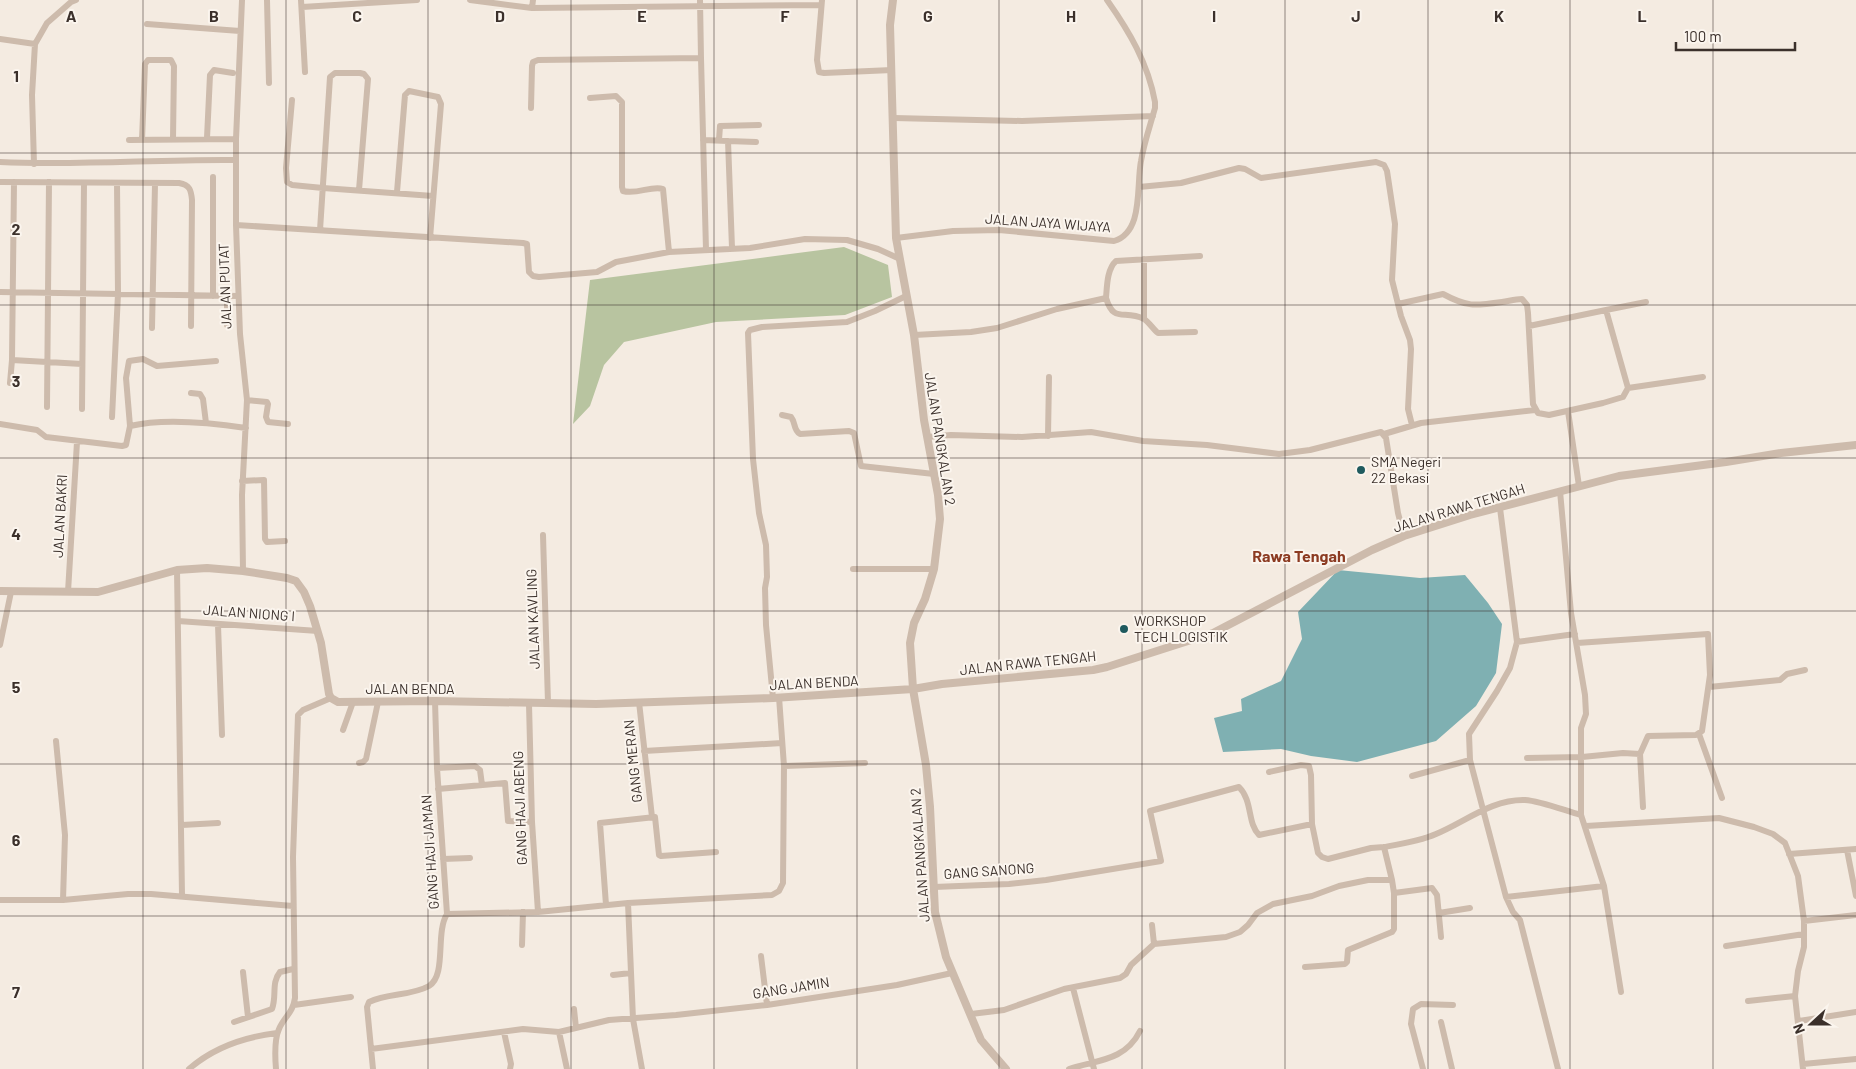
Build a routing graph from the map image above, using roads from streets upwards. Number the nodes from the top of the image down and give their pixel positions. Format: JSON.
{"nodes":[{"id":1,"x":76,"y":0,"type":"edge"},
{"id":2,"x":242,"y":0,"type":"edge"},
{"id":3,"x":267,"y":0,"type":"edge"},
{"id":4,"x":417,"y":0,"type":"edge"},
{"id":5,"x":470,"y":0,"type":"edge"},
{"id":6,"x":533,"y":0,"type":"edge"},
{"id":7,"x":892,"y":0,"type":"edge"},
{"id":8,"x":1106,"y":0,"type":"edge"},
{"id":9,"x":700,"y":3,"type":"edge"},
{"id":10,"x":822,"y":3,"type":"edge"},
{"id":11,"x":302,"y":4,"type":"edge"},
{"id":12,"x":532,"y":8,"type":"junction"},
{"id":13,"x":147,"y":24,"type":"dead end"},
{"id":14,"x":240,"y":31,"type":"junction"},
{"id":15,"x":0,"y":39,"type":"edge"},
{"id":16,"x":35,"y":44,"type":"junction"},
{"id":17,"x":701,"y":58,"type":"junction"},
{"id":18,"x":892,"y":70,"type":"junction"},
{"id":19,"x":305,"y":72,"type":"dead end"},
{"id":20,"x":233,"y":73,"type":"dead end"},
{"id":21,"x":269,"y":83,"type":"dead end"},
{"id":22,"x":590,"y":98,"type":"dead end"},
{"id":23,"x":292,"y":100,"type":"dead end"},
{"id":24,"x":531,"y":108,"type":"dead end"},
{"id":25,"x":1153,"y":116,"type":"junction"},
{"id":26,"x":894,"y":118,"type":"junction"},
{"id":27,"x":759,"y":125,"type":"dead end"},
{"id":28,"x":207,"y":138,"type":"junction"},
{"id":29,"x":173,"y":139,"type":"junction"},
{"id":30,"x":236,"y":139,"type":"junction"},
{"id":31,"x":129,"y":140,"type":"dead end"},
{"id":32,"x":142,"y":140,"type":"junction"},
{"id":33,"x":703,"y":140,"type":"junction"},
{"id":34,"x":719,"y":140,"type":"junction"},
{"id":35,"x":728,"y":141,"type":"junction"},
{"id":36,"x":756,"y":142,"type":"dead end"},
{"id":37,"x":236,"y":160,"type":"junction"},
{"id":38,"x":0,"y":162,"type":"edge"},
{"id":39,"x":34,"y":164,"type":"junction"},
{"id":40,"x":213,"y":177,"type":"dead end"},
{"id":41,"x":0,"y":182,"type":"edge"},
{"id":42,"x":14,"y":182,"type":"junction"},
{"id":43,"x":49,"y":182,"type":"junction"},
{"id":44,"x":84,"y":183,"type":"junction"},
{"id":45,"x":118,"y":183,"type":"junction"},
{"id":46,"x":155,"y":184,"type":"junction"},
{"id":47,"x":1139,"y":187,"type":"junction"},
{"id":48,"x":323,"y":188,"type":"junction"},
{"id":49,"x":359,"y":190,"type":"junction"},
{"id":50,"x":397,"y":192,"type":"junction"},
{"id":51,"x":433,"y":196,"type":"junction"},
{"id":52,"x":236,"y":225,"type":"junction"},
{"id":53,"x":320,"y":230,"type":"junction"},
{"id":54,"x":430,"y":238,"type":"junction"},
{"id":55,"x":896,"y":238,"type":"junction"},
{"id":56,"x":732,"y":248,"type":"junction"},
{"id":57,"x":706,"y":250,"type":"junction"},
{"id":58,"x":668,"y":252,"type":"junction"},
{"id":59,"x":1200,"y":256,"type":"dead end"},
{"id":60,"x":900,"y":259,"type":"junction"},
{"id":61,"x":1144,"y":259,"type":"junction"},
{"id":62,"x":0,"y":292,"type":"edge"},
{"id":63,"x":11,"y":292,"type":"junction"},
{"id":64,"x":47,"y":293,"type":"junction"},
{"id":65,"x":84,"y":293,"type":"junction"},
{"id":66,"x":118,"y":294,"type":"junction"},
{"id":67,"x":153,"y":296,"type":"junction"},
{"id":68,"x":191,"y":296,"type":"junction"},
{"id":69,"x":213,"y":296,"type":"junction"},
{"id":70,"x":227,"y":296,"type":"junction"},
{"id":71,"x":238,"y":296,"type":"junction"},
{"id":72,"x":906,"y":296,"type":"junction"},
{"id":73,"x":1106,"y":298,"type":"junction"},
{"id":74,"x":1646,"y":302,"type":"dead end"},
{"id":75,"x":1398,"y":304,"type":"junction"},
{"id":76,"x":1606,"y":310,"type":"junction"},
{"id":77,"x":1144,"y":320,"type":"junction"},
{"id":78,"x":227,"y":325,"type":"dead end"},
{"id":79,"x":191,"y":326,"type":"dead end"},
{"id":80,"x":1529,"y":326,"type":"junction"},
{"id":81,"x":152,"y":328,"type":"dead end"},
{"id":82,"x":1195,"y":332,"type":"dead end"},
{"id":83,"x":914,"y":335,"type":"junction"},
{"id":84,"x":12,"y":360,"type":"junction"},
{"id":85,"x":216,"y":361,"type":"dead end"},
{"id":86,"x":47,"y":363,"type":"junction"},
{"id":87,"x":82,"y":364,"type":"junction"},
{"id":88,"x":1049,"y":377,"type":"dead end"},
{"id":89,"x":1703,"y":377,"type":"dead end"},
{"id":90,"x":10,"y":383,"type":"dead end"},
{"id":91,"x":1628,"y":388,"type":"junction"},
{"id":92,"x":190,"y":393,"type":"dead end"},
{"id":93,"x":247,"y":400,"type":"junction"},
{"id":94,"x":47,"y":407,"type":"dead end"},
{"id":95,"x":82,"y":409,"type":"dead end"},
{"id":96,"x":1535,"y":410,"type":"junction"},
{"id":97,"x":1568,"y":411,"type":"junction"},
{"id":98,"x":782,"y":415,"type":"dead end"},
{"id":99,"x":112,"y":417,"type":"dead end"},
{"id":100,"x":206,"y":423,"type":"junction"},
{"id":101,"x":0,"y":424,"type":"edge"},
{"id":102,"x":288,"y":424,"type":"dead end"},
{"id":103,"x":1412,"y":425,"type":"junction"},
{"id":104,"x":130,"y":426,"type":"junction"},
{"id":105,"x":246,"y":428,"type":"junction"},
{"id":106,"x":1384,"y":434,"type":"junction"},
{"id":107,"x":1048,"y":436,"type":"junction"},
{"id":108,"x":927,"y":437,"type":"junction"},
{"id":109,"x":76,"y":442,"type":"junction"},
{"id":110,"x":1856,"y":445,"type":"edge"},
{"id":111,"x":934,"y":474,"type":"junction"},
{"id":112,"x":242,"y":480,"type":"junction"},
{"id":113,"x":1578,"y":486,"type":"junction"},
{"id":114,"x":1560,"y":491,"type":"junction"},
{"id":115,"x":1500,"y":508,"type":"junction"},
{"id":116,"x":543,"y":535,"type":"dead end"},
{"id":117,"x":1404,"y":536,"type":"junction"},
{"id":118,"x":285,"y":541,"type":"dead end"},
{"id":119,"x":853,"y":569,"type":"dead end"},
{"id":120,"x":934,"y":569,"type":"junction"},
{"id":121,"x":177,"y":570,"type":"junction"},
{"id":122,"x":243,"y":571,"type":"junction"},
{"id":123,"x":0,"y":591,"type":"edge"},
{"id":124,"x":12,"y":592,"type":"junction"},
{"id":125,"x":68,"y":592,"type":"junction"},
{"id":126,"x":178,"y":621,"type":"junction"},
{"id":127,"x":218,"y":625,"type":"junction"},
{"id":128,"x":318,"y":631,"type":"junction"},
{"id":129,"x":1575,"y":634,"type":"junction"},
{"id":130,"x":1517,"y":642,"type":"junction"},
{"id":131,"x":1577,"y":642,"type":"junction"},
{"id":132,"x":0,"y":645,"type":"edge"},
{"id":133,"x":1805,"y":670,"type":"dead end"},
{"id":134,"x":1709,"y":687,"type":"junction"},
{"id":135,"x":913,"y":689,"type":"junction"},
{"id":136,"x":331,"y":698,"type":"junction"},
{"id":137,"x":776,"y":698,"type":"junction"},
{"id":138,"x":435,"y":701,"type":"junction"},
{"id":139,"x":353,"y":702,"type":"junction"},
{"id":140,"x":378,"y":702,"type":"junction"},
{"id":141,"x":639,"y":702,"type":"junction"},
{"id":142,"x":548,"y":703,"type":"junction"},
{"id":143,"x":529,"y":704,"type":"junction"},
{"id":144,"x":343,"y":730,"type":"dead end"},
{"id":145,"x":1699,"y":734,"type":"junction"},
{"id":146,"x":222,"y":735,"type":"dead end"},
{"id":147,"x":56,"y":742,"type":"dead end"},
{"id":148,"x":782,"y":743,"type":"junction"},
{"id":149,"x":644,"y":751,"type":"junction"},
{"id":150,"x":1640,"y":754,"type":"junction"},
{"id":151,"x":1582,"y":757,"type":"junction"},
{"id":152,"x":1527,"y":758,"type":"dead end"},
{"id":153,"x":1470,"y":760,"type":"junction"},
{"id":154,"x":359,"y":763,"type":"dead end"},
{"id":155,"x":865,"y":763,"type":"dead end"},
{"id":156,"x":784,"y":766,"type":"junction"},
{"id":157,"x":437,"y":768,"type":"junction"},
{"id":158,"x":1269,"y":772,"type":"dead end"},
{"id":159,"x":1412,"y":776,"type":"dead end"},
{"id":160,"x":482,"y":785,"type":"junction"},
{"id":161,"x":438,"y":789,"type":"junction"},
{"id":162,"x":1722,"y":798,"type":"dead end"},
{"id":163,"x":1643,"y":807,"type":"dead end"},
{"id":164,"x":1483,"y":810,"type":"junction"},
{"id":165,"x":1581,"y":815,"type":"junction"},
{"id":166,"x":652,"y":817,"type":"junction"},
{"id":167,"x":532,"y":822,"type":"junction"},
{"id":168,"x":218,"y":823,"type":"dead end"},
{"id":169,"x":1312,"y":824,"type":"junction"},
{"id":170,"x":182,"y":825,"type":"junction"},
{"id":171,"x":1586,"y":826,"type":"junction"},
{"id":172,"x":1384,"y":847,"type":"junction"},
{"id":173,"x":1856,"y":849,"type":"edge"},
{"id":174,"x":1847,"y":850,"type":"junction"},
{"id":175,"x":716,"y":852,"type":"dead end"},
{"id":176,"x":1789,"y":854,"type":"junction"},
{"id":177,"x":470,"y":858,"type":"dead end"},
{"id":178,"x":444,"y":859,"type":"junction"},
{"id":179,"x":1392,"y":880,"type":"junction"},
{"id":180,"x":1604,"y":886,"type":"junction"},
{"id":181,"x":934,"y":887,"type":"junction"},
{"id":182,"x":1394,"y":893,"type":"junction"},
{"id":183,"x":182,"y":895,"type":"junction"},
{"id":184,"x":1856,"y":896,"type":"edge"},
{"id":185,"x":1506,"y":897,"type":"junction"},
{"id":186,"x":0,"y":900,"type":"edge"},
{"id":187,"x":62,"y":900,"type":"junction"},
{"id":188,"x":628,"y":903,"type":"junction"},
{"id":189,"x":606,"y":905,"type":"junction"},
{"id":190,"x":293,"y":906,"type":"junction"},
{"id":191,"x":1470,"y":908,"type":"dead end"},
{"id":192,"x":523,"y":912,"type":"junction"},
{"id":193,"x":538,"y":912,"type":"junction"},
{"id":194,"x":1439,"y":913,"type":"junction"},
{"id":195,"x":448,"y":914,"type":"junction"},
{"id":196,"x":1856,"y":915,"type":"edge"},
{"id":197,"x":1804,"y":921,"type":"junction"},
{"id":198,"x":1152,"y":925,"type":"dead end"},
{"id":199,"x":1804,"y":934,"type":"junction"},
{"id":200,"x":1441,"y":937,"type":"dead end"},
{"id":201,"x":1154,"y":944,"type":"junction"},
{"id":202,"x":522,"y":945,"type":"dead end"},
{"id":203,"x":1726,"y":946,"type":"dead end"},
{"id":204,"x":761,"y":956,"type":"dead end"},
{"id":205,"x":1305,"y":967,"type":"dead end"},
{"id":206,"x":294,"y":969,"type":"junction"},
{"id":207,"x":243,"y":972,"type":"dead end"},
{"id":208,"x":631,"y":974,"type":"junction"},
{"id":209,"x":952,"y":974,"type":"junction"},
{"id":210,"x":612,"y":975,"type":"dead end"},
{"id":211,"x":1073,"y":988,"type":"junction"},
{"id":212,"x":1621,"y":992,"type":"dead end"},
{"id":213,"x":1795,"y":996,"type":"junction"},
{"id":214,"x":351,"y":997,"type":"dead end"},
{"id":215,"x":1748,"y":1001,"type":"dead end"},
{"id":216,"x":294,"y":1004,"type":"junction"},
{"id":217,"x":768,"y":1005,"type":"junction"},
{"id":218,"x":1453,"y":1005,"type":"dead end"},
{"id":219,"x":574,"y":1009,"type":"dead end"},
{"id":220,"x":1856,"y":1012,"type":"edge"},
{"id":221,"x":970,"y":1014,"type":"junction"},
{"id":222,"x":248,"y":1017,"type":"junction"},
{"id":223,"x":633,"y":1019,"type":"junction"},
{"id":224,"x":1799,"y":1021,"type":"junction"},
{"id":225,"x":234,"y":1022,"type":"dead end"},
{"id":226,"x":1441,"y":1022,"type":"dead end"},
{"id":227,"x":576,"y":1028,"type":"junction"},
{"id":228,"x":1140,"y":1031,"type":"dead end"},
{"id":229,"x":504,"y":1032,"type":"junction"},
{"id":230,"x":559,"y":1032,"type":"junction"},
{"id":231,"x":277,"y":1033,"type":"junction"},
{"id":232,"x":371,"y":1048,"type":"junction"},
{"id":233,"x":1856,"y":1059,"type":"edge"},
{"id":234,"x":1094,"y":1066,"type":"edge"},
{"id":235,"x":1803,"y":1066,"type":"edge"},
{"id":236,"x":189,"y":1069,"type":"edge"},
{"id":237,"x":276,"y":1069,"type":"edge"},
{"id":238,"x":373,"y":1069,"type":"edge"},
{"id":239,"x":510,"y":1069,"type":"edge"},
{"id":240,"x":567,"y":1069,"type":"edge"},
{"id":241,"x":642,"y":1069,"type":"edge"},
{"id":242,"x":1006,"y":1069,"type":"edge"},
{"id":243,"x":1069,"y":1069,"type":"edge"},
{"id":244,"x":1423,"y":1069,"type":"edge"},
{"id":245,"x":1452,"y":1069,"type":"edge"},
{"id":246,"x":1558,"y":1069,"type":"edge"}],
"edges":[{"from":1,"to":16,"type":"street"},
{"from":2,"to":14,"type":"street","name":"JALAN PUTAT"},
{"from":3,"to":21,"type":"street"},
{"from":4,"to":11,"type":"street"},
{"from":5,"to":12,"type":"street"},
{"from":6,"to":12,"type":"street"},
{"from":7,"to":18,"type":"street","name":"JALAN PANGKALAN 2"},
{"from":8,"to":25,"type":"street","name":"JALAN JAYA WIJAYA"},
{"from":9,"to":10,"type":"street"},
{"from":9,"to":12,"type":"street"},
{"from":9,"to":17,"type":"street"},
{"from":10,"to":18,"type":"street"},
{"from":11,"to":19,"type":"street"},
{"from":13,"to":14,"type":"street"},
{"from":14,"to":30,"type":"street","name":"JALAN PUTAT"},
{"from":15,"to":16,"type":"street"},
{"from":16,"to":39,"type":"street"},
{"from":17,"to":24,"type":"street"},
{"from":17,"to":33,"type":"street"},
{"from":18,"to":26,"type":"street","name":"JALAN PANGKALAN 2"},
{"from":20,"to":28,"type":"street"},
{"from":22,"to":58,"type":"street"},
{"from":23,"to":48,"type":"street"},
{"from":25,"to":26,"type":"street"},
{"from":25,"to":47,"type":"street","name":"JALAN JAYA WIJAYA"},
{"from":26,"to":55,"type":"street","name":"JALAN PANGKALAN 2"},
{"from":27,"to":34,"type":"street"},
{"from":28,"to":29,"type":"street"},
{"from":28,"to":30,"type":"street"},
{"from":29,"to":32,"type":"street"},
{"from":29,"to":32,"type":"street"},
{"from":30,"to":37,"type":"street","name":"JALAN PUTAT"},
{"from":31,"to":32,"type":"street"},
{"from":33,"to":34,"type":"street"},
{"from":33,"to":57,"type":"street"},
{"from":34,"to":35,"type":"street"},
{"from":35,"to":36,"type":"street"},
{"from":35,"to":56,"type":"street"},
{"from":37,"to":39,"type":"street"},
{"from":37,"to":52,"type":"street","name":"JALAN PUTAT"},
{"from":38,"to":39,"type":"street"},
{"from":40,"to":69,"type":"street"},
{"from":41,"to":42,"type":"street"},
{"from":42,"to":43,"type":"street"},
{"from":42,"to":63,"type":"street"},
{"from":43,"to":44,"type":"street"},
{"from":43,"to":64,"type":"street"},
{"from":44,"to":45,"type":"street"},
{"from":44,"to":65,"type":"street"},
{"from":45,"to":46,"type":"street"},
{"from":45,"to":66,"type":"street"},
{"from":46,"to":67,"type":"street"},
{"from":46,"to":68,"type":"street"},
{"from":47,"to":55,"type":"street","name":"JALAN JAYA WIJAYA"},
{"from":47,"to":75,"type":"street"},
{"from":48,"to":49,"type":"street"},
{"from":48,"to":49,"type":"street"},
{"from":48,"to":53,"type":"street"},
{"from":49,"to":50,"type":"street"},
{"from":50,"to":51,"type":"street"},
{"from":50,"to":51,"type":"street"},
{"from":51,"to":54,"type":"street"},
{"from":52,"to":53,"type":"street"},
{"from":52,"to":71,"type":"street","name":"JALAN PUTAT"},
{"from":53,"to":54,"type":"street"},
{"from":54,"to":58,"type":"street"},
{"from":55,"to":60,"type":"street","name":"JALAN PANGKALAN 2"},
{"from":56,"to":57,"type":"street"},
{"from":56,"to":60,"type":"street"},
{"from":57,"to":58,"type":"street"},
{"from":59,"to":61,"type":"street"},
{"from":60,"to":72,"type":"street","name":"JALAN PANGKALAN 2"},
{"from":61,"to":73,"type":"street"},
{"from":61,"to":77,"type":"street"},
{"from":62,"to":63,"type":"street"},
{"from":63,"to":64,"type":"street"},
{"from":63,"to":84,"type":"street"},
{"from":64,"to":65,"type":"street"},
{"from":64,"to":86,"type":"street"},
{"from":65,"to":66,"type":"street"},
{"from":65,"to":87,"type":"street"},
{"from":66,"to":67,"type":"street"},
{"from":66,"to":99,"type":"street"},
{"from":67,"to":68,"type":"street"},
{"from":67,"to":81,"type":"street"},
{"from":68,"to":69,"type":"street"},
{"from":68,"to":79,"type":"street"},
{"from":69,"to":70,"type":"street"},
{"from":70,"to":71,"type":"street"},
{"from":70,"to":78,"type":"street"},
{"from":71,"to":93,"type":"street","name":"JALAN PUTAT"},
{"from":72,"to":83,"type":"street","name":"JALAN PANGKALAN 2"},
{"from":72,"to":137,"type":"street"},
{"from":73,"to":77,"type":"street"},
{"from":73,"to":83,"type":"street"},
{"from":74,"to":76,"type":"street"},
{"from":75,"to":80,"type":"street"},
{"from":75,"to":103,"type":"street"},
{"from":76,"to":80,"type":"street"},
{"from":76,"to":91,"type":"street"},
{"from":77,"to":82,"type":"street"},
{"from":80,"to":96,"type":"street"},
{"from":83,"to":108,"type":"street","name":"JALAN PANGKALAN 2"},
{"from":84,"to":86,"type":"street"},
{"from":84,"to":90,"type":"street"},
{"from":85,"to":104,"type":"street"},
{"from":86,"to":87,"type":"street"},
{"from":86,"to":94,"type":"street"},
{"from":87,"to":95,"type":"street"},
{"from":88,"to":107,"type":"street"},
{"from":89,"to":91,"type":"street"},
{"from":91,"to":97,"type":"street"},
{"from":92,"to":100,"type":"street"},
{"from":93,"to":102,"type":"street"},
{"from":93,"to":105,"type":"street","name":"JALAN PUTAT"},
{"from":96,"to":97,"type":"street"},
{"from":96,"to":103,"type":"street"},
{"from":97,"to":113,"type":"street"},
{"from":98,"to":111,"type":"street"},
{"from":100,"to":104,"type":"street"},
{"from":100,"to":105,"type":"street"},
{"from":101,"to":109,"type":"street"},
{"from":103,"to":106,"type":"street"},
{"from":104,"to":109,"type":"street"},
{"from":105,"to":112,"type":"street","name":"JALAN PUTAT"},
{"from":106,"to":107,"type":"street"},
{"from":106,"to":117,"type":"street"},
{"from":107,"to":108,"type":"street"},
{"from":108,"to":111,"type":"street","name":"JALAN PANGKALAN 2"},
{"from":109,"to":125,"type":"street","name":"JALAN BAKRI"},
{"from":110,"to":113,"type":"street","name":"JALAN RAWA TENGAH"},
{"from":111,"to":120,"type":"street","name":"JALAN PANGKALAN 2"},
{"from":112,"to":118,"type":"street"},
{"from":112,"to":122,"type":"street","name":"JALAN PUTAT"},
{"from":113,"to":114,"type":"street","name":"JALAN RAWA TENGAH"},
{"from":114,"to":115,"type":"street","name":"JALAN RAWA TENGAH"},
{"from":114,"to":129,"type":"street"},
{"from":115,"to":117,"type":"street","name":"JALAN RAWA TENGAH"},
{"from":115,"to":130,"type":"street"},
{"from":116,"to":142,"type":"street","name":"JALAN KAVLING"},
{"from":117,"to":135,"type":"street","name":"JALAN RAWA TENGAH"},
{"from":119,"to":120,"type":"street"},
{"from":120,"to":135,"type":"street","name":"JALAN PANGKALAN 2"},
{"from":121,"to":122,"type":"street"},
{"from":121,"to":125,"type":"street"},
{"from":121,"to":126,"type":"street"},
{"from":122,"to":128,"type":"street"},
{"from":123,"to":124,"type":"street"},
{"from":124,"to":125,"type":"street"},
{"from":124,"to":132,"type":"street"},
{"from":126,"to":127,"type":"street","name":"JALAN NIONG I"},
{"from":126,"to":170,"type":"street"},
{"from":127,"to":128,"type":"street","name":"JALAN NIONG I"},
{"from":127,"to":146,"type":"street"},
{"from":128,"to":136,"type":"street"},
{"from":129,"to":130,"type":"street"},
{"from":129,"to":131,"type":"street"},
{"from":130,"to":153,"type":"street"},
{"from":131,"to":134,"type":"street"},
{"from":131,"to":151,"type":"street"},
{"from":133,"to":134,"type":"street"},
{"from":134,"to":145,"type":"street"},
{"from":135,"to":137,"type":"street","name":"JALAN BENDA"},
{"from":135,"to":181,"type":"street","name":"JALAN PANGKALAN 2"},
{"from":136,"to":139,"type":"street","name":"JALAN BENDA"},
{"from":136,"to":190,"type":"street"},
{"from":137,"to":141,"type":"street","name":"JALAN BENDA"},
{"from":137,"to":148,"type":"street"},
{"from":138,"to":140,"type":"street","name":"JALAN BENDA"},
{"from":138,"to":143,"type":"street","name":"JALAN BENDA"},
{"from":138,"to":157,"type":"street","name":"GANG HAJI JAMAN"},
{"from":139,"to":140,"type":"street","name":"JALAN BENDA"},
{"from":139,"to":144,"type":"street"},
{"from":140,"to":154,"type":"street"},
{"from":141,"to":142,"type":"street","name":"JALAN BENDA"},
{"from":141,"to":149,"type":"street","name":"GANG MERAN"},
{"from":142,"to":143,"type":"street","name":"JALAN BENDA"},
{"from":143,"to":167,"type":"street","name":"GANG HAJI ABENG"},
{"from":145,"to":150,"type":"street"},
{"from":145,"to":162,"type":"street"},
{"from":147,"to":187,"type":"street"},
{"from":148,"to":149,"type":"street"},
{"from":148,"to":156,"type":"street"},
{"from":149,"to":166,"type":"street","name":"GANG MERAN"},
{"from":150,"to":151,"type":"street"},
{"from":150,"to":163,"type":"street"},
{"from":151,"to":152,"type":"street"},
{"from":151,"to":165,"type":"street"},
{"from":153,"to":159,"type":"street"},
{"from":153,"to":164,"type":"street"},
{"from":155,"to":156,"type":"street"},
{"from":156,"to":188,"type":"street"},
{"from":157,"to":160,"type":"street"},
{"from":157,"to":161,"type":"street","name":"GANG HAJI JAMAN"},
{"from":158,"to":169,"type":"street"},
{"from":160,"to":161,"type":"street"},
{"from":160,"to":167,"type":"street"},
{"from":161,"to":178,"type":"street","name":"GANG HAJI JAMAN"},
{"from":164,"to":165,"type":"street"},
{"from":164,"to":172,"type":"street"},
{"from":164,"to":185,"type":"street"},
{"from":165,"to":171,"type":"street"},
{"from":166,"to":175,"type":"street","name":"GANG MERAN"},
{"from":166,"to":189,"type":"street"},
{"from":167,"to":193,"type":"street","name":"GANG HAJI ABENG"},
{"from":168,"to":170,"type":"street"},
{"from":169,"to":172,"type":"street"},
{"from":169,"to":181,"type":"street","name":"GANG SANONG"},
{"from":170,"to":183,"type":"street"},
{"from":171,"to":176,"type":"street"},
{"from":171,"to":180,"type":"street"},
{"from":172,"to":179,"type":"street"},
{"from":173,"to":174,"type":"street"},
{"from":174,"to":176,"type":"street"},
{"from":174,"to":184,"type":"street"},
{"from":176,"to":197,"type":"street"},
{"from":177,"to":178,"type":"street"},
{"from":178,"to":195,"type":"street","name":"GANG HAJI JAMAN"},
{"from":179,"to":182,"type":"street"},
{"from":179,"to":201,"type":"street"},
{"from":180,"to":185,"type":"street"},
{"from":180,"to":212,"type":"street"},
{"from":181,"to":209,"type":"street","name":"JALAN PANGKALAN 2"},
{"from":182,"to":194,"type":"street"},
{"from":182,"to":205,"type":"street"},
{"from":183,"to":187,"type":"street"},
{"from":183,"to":190,"type":"street"},
{"from":185,"to":246,"type":"street"},
{"from":186,"to":187,"type":"street"},
{"from":188,"to":189,"type":"street"},
{"from":188,"to":208,"type":"street"},
{"from":189,"to":193,"type":"street"},
{"from":190,"to":206,"type":"street"},
{"from":191,"to":194,"type":"street"},
{"from":192,"to":193,"type":"street"},
{"from":192,"to":195,"type":"street"},
{"from":192,"to":202,"type":"street"},
{"from":194,"to":200,"type":"street"},
{"from":195,"to":232,"type":"street","name":"GANG HAJI JAMAN"},
{"from":196,"to":197,"type":"street"},
{"from":197,"to":199,"type":"street"},
{"from":198,"to":201,"type":"street"},
{"from":199,"to":203,"type":"street"},
{"from":199,"to":213,"type":"street"},
{"from":201,"to":211,"type":"street"},
{"from":204,"to":217,"type":"street"},
{"from":206,"to":216,"type":"street"},
{"from":206,"to":222,"type":"street"},
{"from":207,"to":222,"type":"street"},
{"from":208,"to":210,"type":"street"},
{"from":208,"to":223,"type":"street"},
{"from":209,"to":217,"type":"street","name":"GANG JAMIN"},
{"from":209,"to":221,"type":"street","name":"JALAN PANGKALAN 2"},
{"from":211,"to":221,"type":"street"},
{"from":211,"to":234,"type":"street"},
{"from":213,"to":215,"type":"street"},
{"from":213,"to":224,"type":"street"},
{"from":214,"to":216,"type":"street"},
{"from":216,"to":231,"type":"street"},
{"from":217,"to":223,"type":"street","name":"GANG JAMIN"},
{"from":218,"to":244,"type":"street"},
{"from":219,"to":227,"type":"street"},
{"from":220,"to":224,"type":"street"},
{"from":221,"to":242,"type":"street","name":"JALAN PANGKALAN 2"},
{"from":222,"to":225,"type":"street"},
{"from":223,"to":227,"type":"street","name":"GANG JAMIN"},
{"from":223,"to":241,"type":"street"},
{"from":224,"to":235,"type":"street"},
{"from":226,"to":245,"type":"street"},
{"from":227,"to":230,"type":"street","name":"GANG JAMIN"},
{"from":228,"to":234,"type":"street"},
{"from":229,"to":230,"type":"street","name":"GANG JAMIN"},
{"from":229,"to":232,"type":"street","name":"GANG JAMIN"},
{"from":229,"to":239,"type":"street"},
{"from":230,"to":240,"type":"street"},
{"from":231,"to":236,"type":"street"},
{"from":231,"to":237,"type":"street"},
{"from":232,"to":238,"type":"street","name":"GANG HAJI JAMAN"},
{"from":233,"to":235,"type":"street"},
{"from":234,"to":243,"type":"street"}]}
